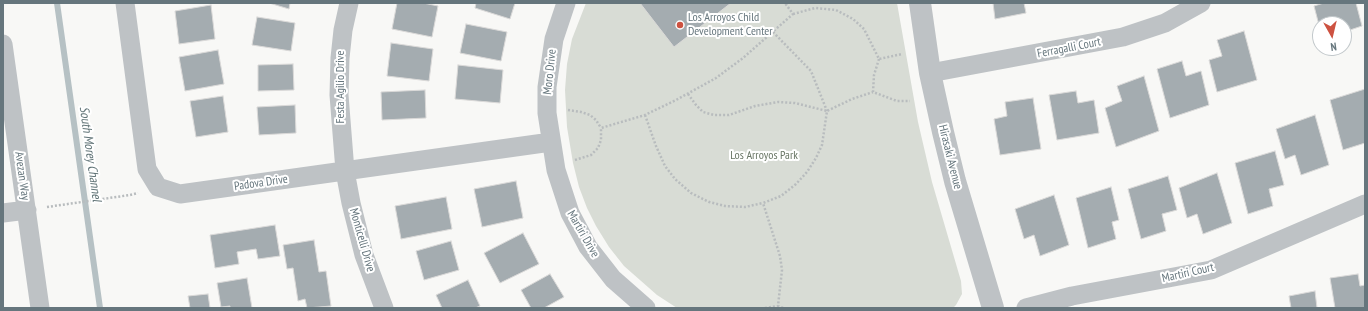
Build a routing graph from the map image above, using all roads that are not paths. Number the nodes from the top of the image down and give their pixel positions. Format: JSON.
{"nodes":[{"id":1,"x":125,"y":3,"type":"edge"},
{"id":2,"x":349,"y":3,"type":"edge"},
{"id":3,"x":566,"y":3,"type":"edge"},
{"id":4,"x":920,"y":3,"type":"edge"},
{"id":5,"x":1201,"y":3,"type":"edge"},
{"id":6,"x":3,"y":44,"type":"edge"},
{"id":7,"x":930,"y":73,"type":"junction"},
{"id":8,"x":551,"y":142,"type":"junction"},
{"id":9,"x":345,"y":171,"type":"junction"},
{"id":10,"x":1365,"y":204,"type":"edge"},
{"id":11,"x":27,"y":210,"type":"junction"},
{"id":12,"x":3,"y":213,"type":"edge"},
{"id":13,"x":40,"y":308,"type":"edge"},
{"id":14,"x":384,"y":308,"type":"edge"},
{"id":15,"x":646,"y":308,"type":"edge"},
{"id":16,"x":993,"y":308,"type":"edge"},
{"id":17,"x":1026,"y":308,"type":"edge"}],
"edges":[{"from":1,"to":9,"type":"street","name":"Padova Drive"},
{"from":2,"to":9,"type":"street","name":"Festa Agilio Drive"},
{"from":3,"to":8,"type":"street","name":"Moro Drive"},
{"from":4,"to":7,"type":"street","name":"Hirasaki Avenue"},
{"from":5,"to":7,"type":"street","name":"Ferragalli Court"},
{"from":6,"to":11,"type":"street","name":"Avezan Way"},
{"from":7,"to":16,"type":"street","name":"Hirasaki Avenue"},
{"from":8,"to":9,"type":"street","name":"Padova Drive"},
{"from":8,"to":15,"type":"street","name":"Martiri Drive"},
{"from":9,"to":14,"type":"street","name":"Monticelli Drive"},
{"from":10,"to":17,"type":"street","name":"Martiri Court"},
{"from":11,"to":12,"type":"street"},
{"from":11,"to":13,"type":"street","name":"Avezan Way"}]}
